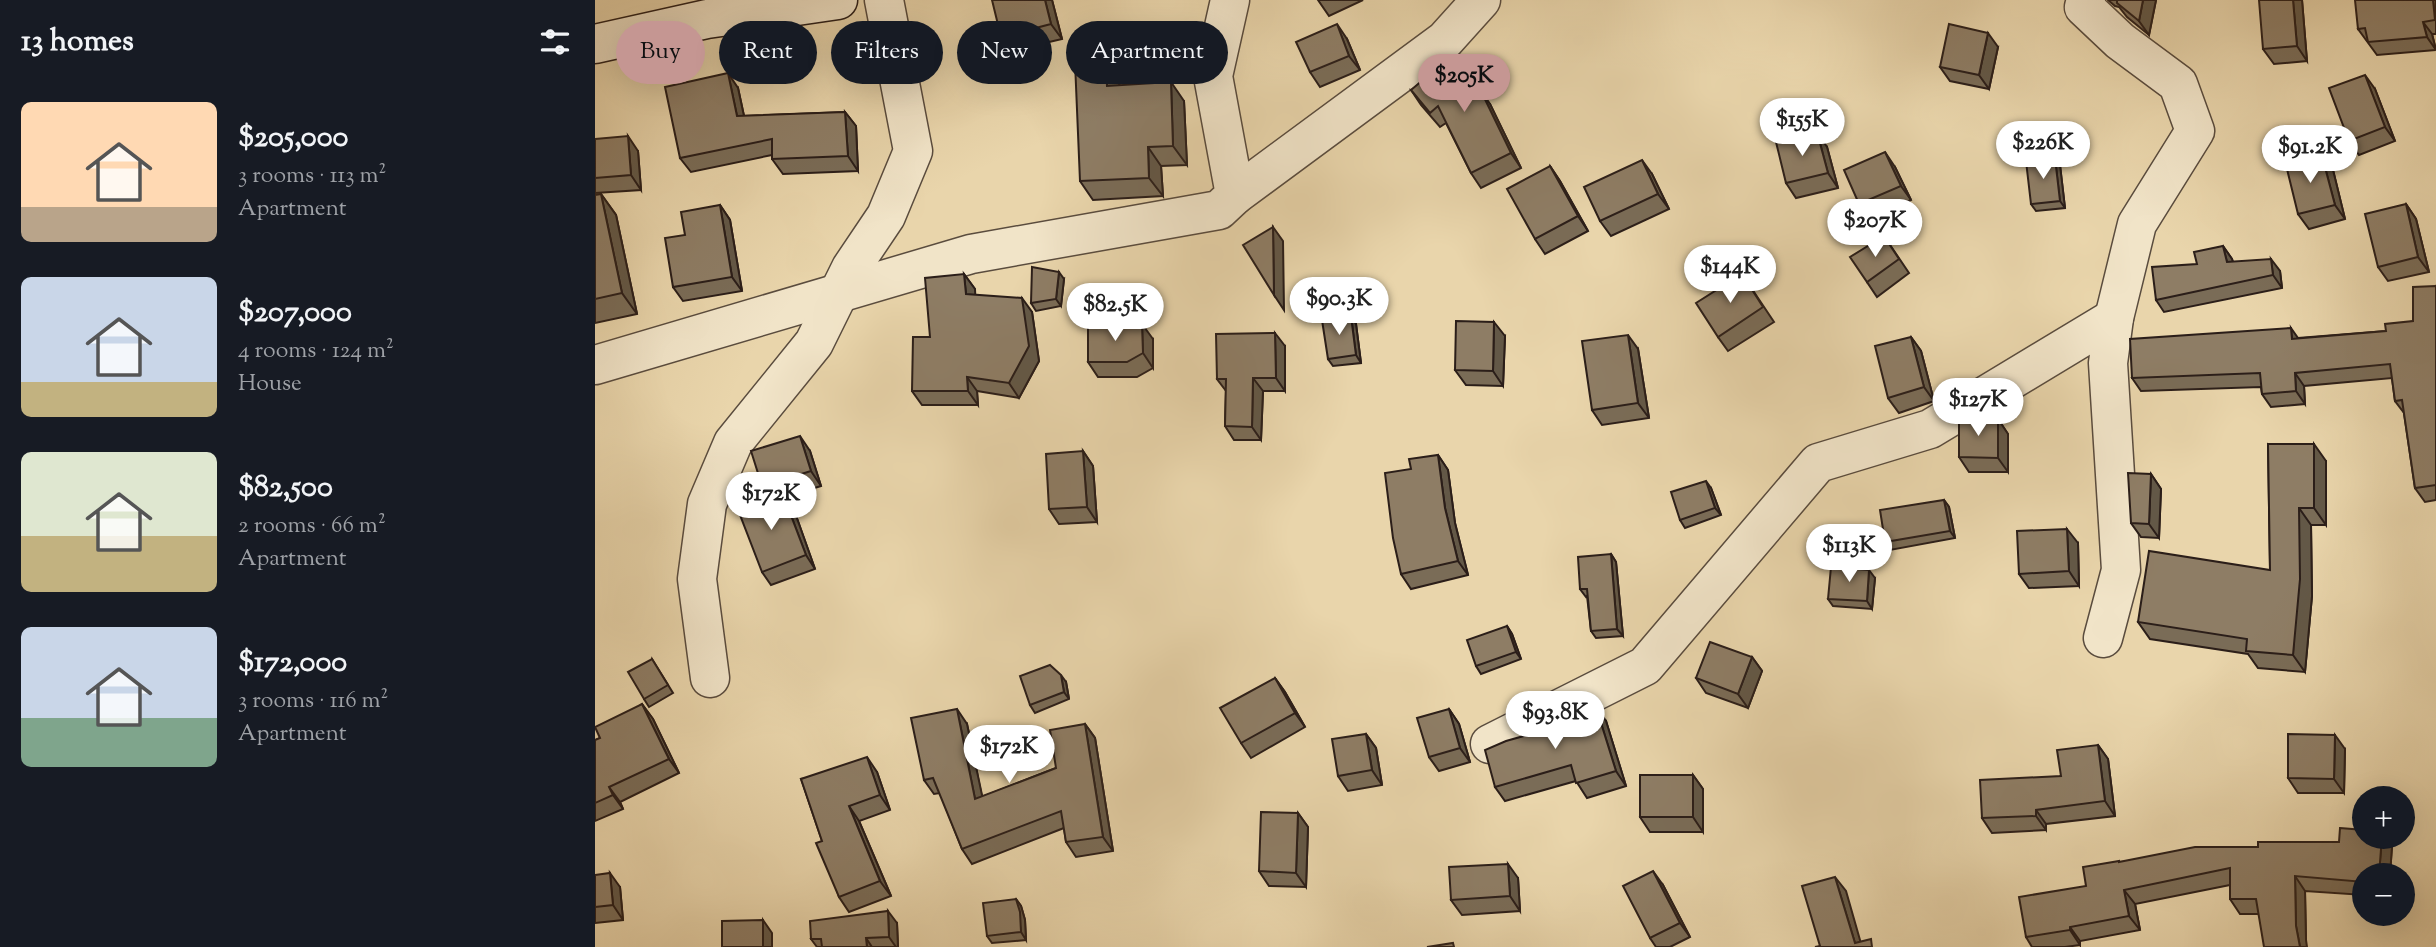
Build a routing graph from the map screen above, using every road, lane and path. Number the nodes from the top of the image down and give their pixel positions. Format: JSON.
{"nodes":[{"id":1,"x":838,"y":0,"type":"edge"},
{"id":2,"x":884,"y":0,"type":"edge"},
{"id":3,"x":1230,"y":0,"type":"edge"},
{"id":4,"x":1481,"y":0,"type":"edge"},
{"id":5,"x":2086,"y":0,"type":"edge"},
{"id":6,"x":595,"y":44,"type":"edge"},
{"id":7,"x":1235,"y":195,"type":"junction"},
{"id":8,"x":839,"y":291,"type":"junction"},
{"id":9,"x":2115,"y":318,"type":"junction"},
{"id":10,"x":595,"y":365,"type":"edge"},
{"id":11,"x":2103,"y":638,"type":"dead end"},
{"id":12,"x":710,"y":678,"type":"dead end"},
{"id":13,"x":1490,"y":744,"type":"dead end"}],
"edges":[{"from":1,"to":6,"type":"street"},
{"from":2,"to":8,"type":"street"},
{"from":3,"to":7,"type":"street"},
{"from":4,"to":7,"type":"street"},
{"from":5,"to":9,"type":"street"},
{"from":7,"to":8,"type":"street"},
{"from":8,"to":10,"type":"street"},
{"from":8,"to":12,"type":"street"},
{"from":9,"to":11,"type":"street"},
{"from":9,"to":13,"type":"street"}]}
